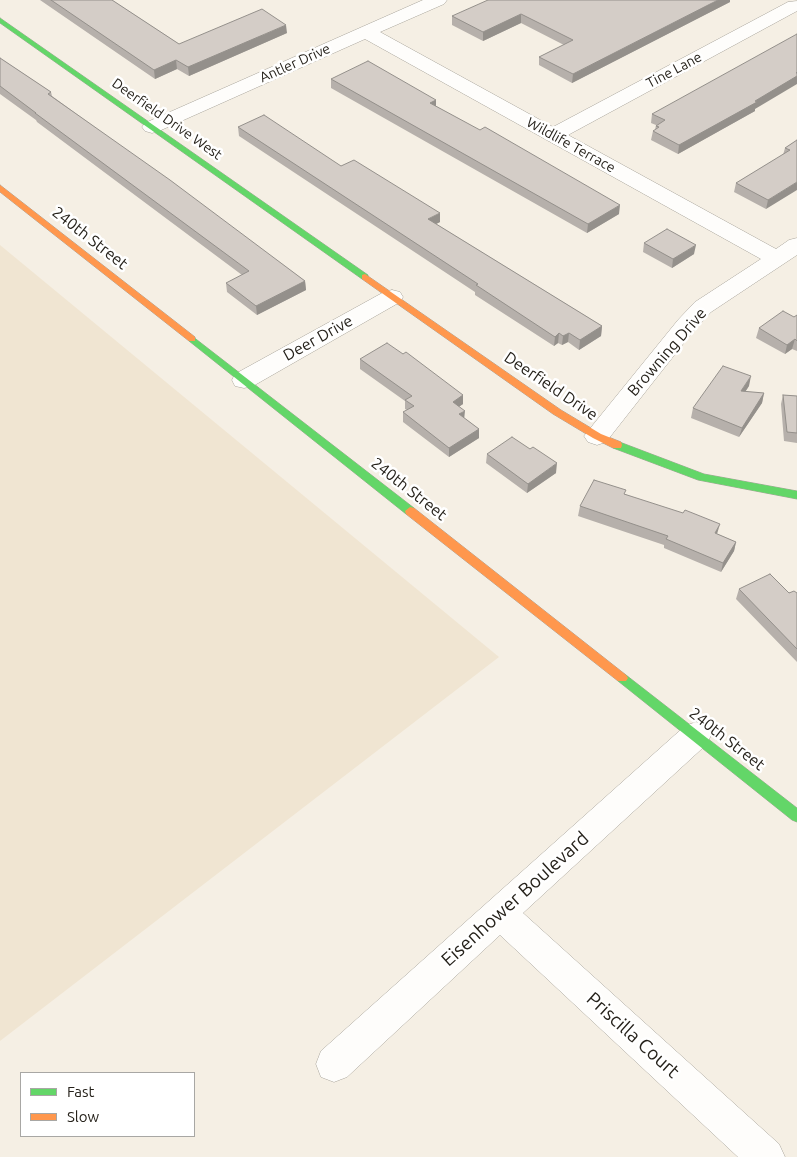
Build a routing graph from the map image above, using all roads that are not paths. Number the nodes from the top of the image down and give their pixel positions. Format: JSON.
{"nodes":[{"id":1,"x":438,"y":0,"type":"edge"},
{"id":2,"x":791,"y":4,"type":"edge"},
{"id":3,"x":0,"y":20,"type":"edge"},
{"id":4,"x":366,"y":32,"type":"junction"},
{"id":5,"x":152,"y":127,"type":"junction"},
{"id":6,"x":553,"y":135,"type":"junction"},
{"id":7,"x":0,"y":188,"type":"edge"},
{"id":8,"x":316,"y":243,"type":"joint"},
{"id":9,"x":797,"y":245,"type":"edge"},
{"id":10,"x":776,"y":258,"type":"junction"},
{"id":11,"x":392,"y":297,"type":"junction"},
{"id":12,"x":244,"y":380,"type":"junction"},
{"id":13,"x":597,"y":436,"type":"junction"},
{"id":14,"x":797,"y":495,"type":"edge"},
{"id":15,"x":696,"y":735,"type":"junction"},
{"id":16,"x":797,"y":816,"type":"edge"},
{"id":17,"x":500,"y":914,"type":"junction"},
{"id":18,"x":334,"y":1064,"type":"dead end"},
{"id":19,"x":766,"y":1157,"type":"edge"}],
"edges":[{"from":1,"to":4,"type":"street","name":"Antler Drive"},
{"from":2,"to":6,"type":"street","name":"Tine Lane"},
{"from":3,"to":5,"type":"street","name":"Deerfield Drive West"},
{"from":4,"to":5,"type":"street","name":"Antler Drive"},
{"from":4,"to":6,"type":"street","name":"Wildlife Terrace"},
{"from":5,"to":8,"type":"street","name":"Deerfield Drive West"},
{"from":6,"to":10,"type":"street","name":"Wildlife Terrace"},
{"from":7,"to":12,"type":"street","name":"240th Street"},
{"from":8,"to":11,"type":"street","name":"Deerfield Drive"},
{"from":9,"to":10,"type":"street","name":"Browning Drive"},
{"from":10,"to":13,"type":"street","name":"Browning Drive"},
{"from":11,"to":12,"type":"street","name":"Deer Drive"},
{"from":11,"to":13,"type":"street","name":"Deerfield Drive"},
{"from":12,"to":15,"type":"street","name":"240th Street"},
{"from":13,"to":14,"type":"street","name":"Deerfield Drive"},
{"from":15,"to":16,"type":"street","name":"240th Street"},
{"from":15,"to":17,"type":"street","name":"Eisenhower Boulevard"},
{"from":17,"to":18,"type":"street","name":"Eisenhower Boulevard"},
{"from":17,"to":19,"type":"street","name":"Priscilla Court"}]}
